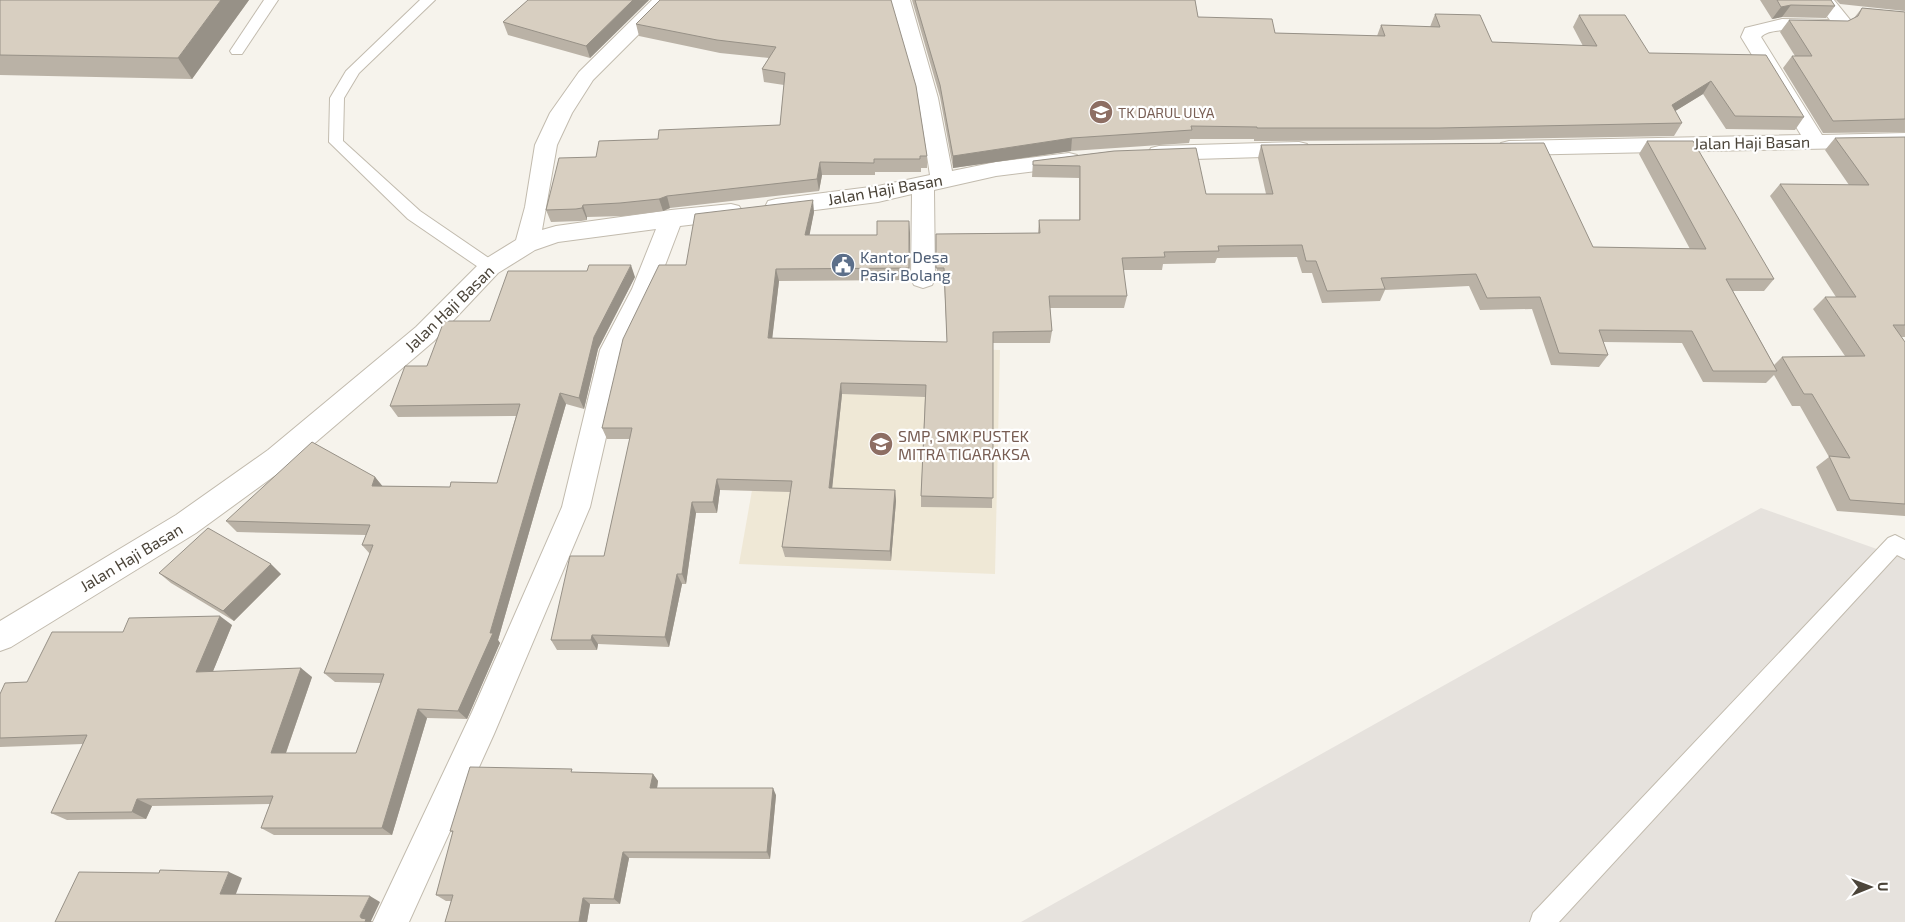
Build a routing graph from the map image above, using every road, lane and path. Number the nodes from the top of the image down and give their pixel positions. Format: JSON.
{"nodes":[{"id":1,"x":271,"y":0,"type":"edge"},
{"id":2,"x":428,"y":0,"type":"edge"},
{"id":3,"x":663,"y":0,"type":"edge"},
{"id":4,"x":900,"y":0,"type":"edge"},
{"id":5,"x":1829,"y":5,"type":"edge"},
{"id":6,"x":1860,"y":13,"type":"edge"},
{"id":7,"x":237,"y":51,"type":"dead end"},
{"id":8,"x":1905,"y":140,"type":"edge"},
{"id":9,"x":1815,"y":141,"type":"junction"},
{"id":10,"x":1485,"y":148,"type":"edge"},
{"id":11,"x":1318,"y":149,"type":"edge"},
{"id":12,"x":1141,"y":154,"type":"edge"},
{"id":13,"x":1092,"y":157,"type":"edge"},
{"id":14,"x":932,"y":182,"type":"junction"},
{"id":15,"x":671,"y":218,"type":"junction"},
{"id":16,"x":526,"y":244,"type":"junction"},
{"id":17,"x":490,"y":267,"type":"junction"},
{"id":18,"x":923,"y":279,"type":"dead end"},
{"id":19,"x":1905,"y":550,"type":"edge"},
{"id":20,"x":0,"y":637,"type":"edge"},
{"id":21,"x":391,"y":922,"type":"edge"},
{"id":22,"x":1542,"y":922,"type":"edge"}],
"edges":[{"from":1,"to":7,"type":"lane"},
{"from":2,"to":17,"type":"lane"},
{"from":3,"to":16,"type":"street"},
{"from":4,"to":14,"type":"street"},
{"from":5,"to":6,"type":"street"},
{"from":5,"to":9,"type":"street"},
{"from":8,"to":9,"type":"street","name":"Jalan Haji Basan"},
{"from":9,"to":10,"type":"street","name":"Jalan Haji Basan"},
{"from":11,"to":12,"type":"street"},
{"from":13,"to":14,"type":"street","name":"Jalan Haji Basan"},
{"from":14,"to":15,"type":"street","name":"Jalan Haji Basan"},
{"from":14,"to":18,"type":"street"},
{"from":15,"to":16,"type":"street","name":"Jalan Haji Basan"},
{"from":15,"to":21,"type":"street"},
{"from":16,"to":17,"type":"street","name":"Jalan Haji Basan"},
{"from":17,"to":20,"type":"street","name":"Jalan Haji Basan"},
{"from":19,"to":22,"type":"lane"}]}
